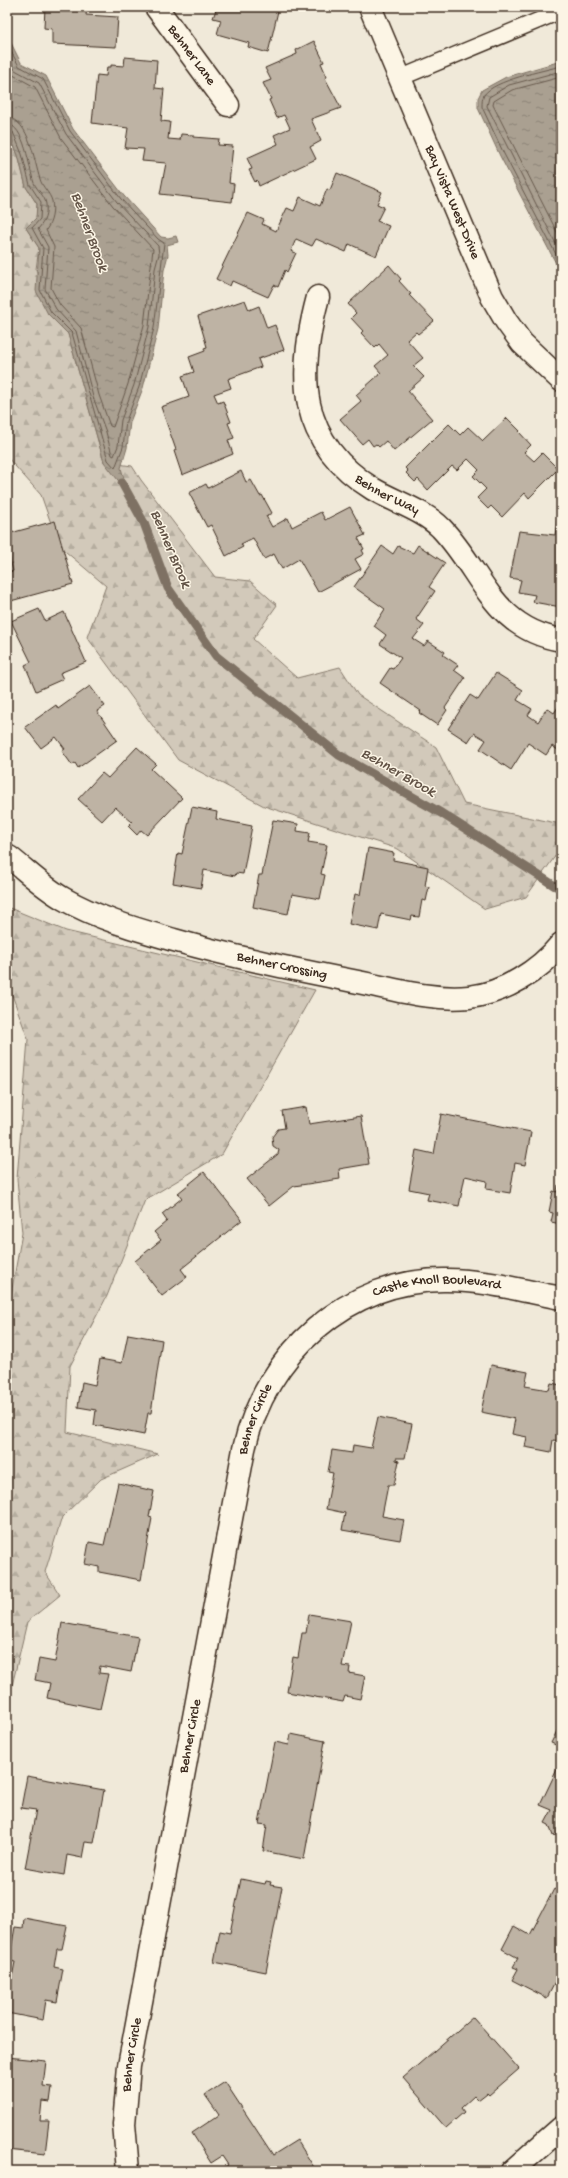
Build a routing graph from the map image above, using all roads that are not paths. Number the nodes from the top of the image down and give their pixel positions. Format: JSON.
{"nodes":[{"id":1,"x":156,"y":7,"type":"edge"},
{"id":2,"x":370,"y":7,"type":"edge"},
{"id":3,"x":561,"y":12,"type":"edge"},
{"id":4,"x":400,"y":78,"type":"junction"},
{"id":5,"x":228,"y":105,"type":"dead end"},
{"id":6,"x":318,"y":297,"type":"dead end"},
{"id":7,"x":561,"y":380,"type":"edge"},
{"id":8,"x":561,"y":640,"type":"edge"},
{"id":9,"x":8,"y":853,"type":"edge"},
{"id":10,"x":561,"y":944,"type":"edge"},
{"id":11,"x":561,"y":1298,"type":"edge"},
{"id":12,"x":322,"y":1325,"type":"joint"},
{"id":13,"x":561,"y":2128,"type":"edge"},
{"id":14,"x":128,"y":2171,"type":"edge"},
{"id":15,"x":512,"y":2171,"type":"edge"}],
"edges":[{"from":1,"to":5,"type":"street","name":"Behner Lane"},
{"from":2,"to":4,"type":"street","name":"Bay Vista West Drive"},
{"from":3,"to":4,"type":"lane"},
{"from":4,"to":7,"type":"street","name":"Bay Vista West Drive"},
{"from":6,"to":8,"type":"street","name":"Behner Way"},
{"from":9,"to":10,"type":"street","name":"Behner Crossing"},
{"from":11,"to":12,"type":"street","name":"Castle Knoll Boulevard"},
{"from":12,"to":14,"type":"street","name":"Behner Circle"},
{"from":13,"to":15,"type":"street"}]}
